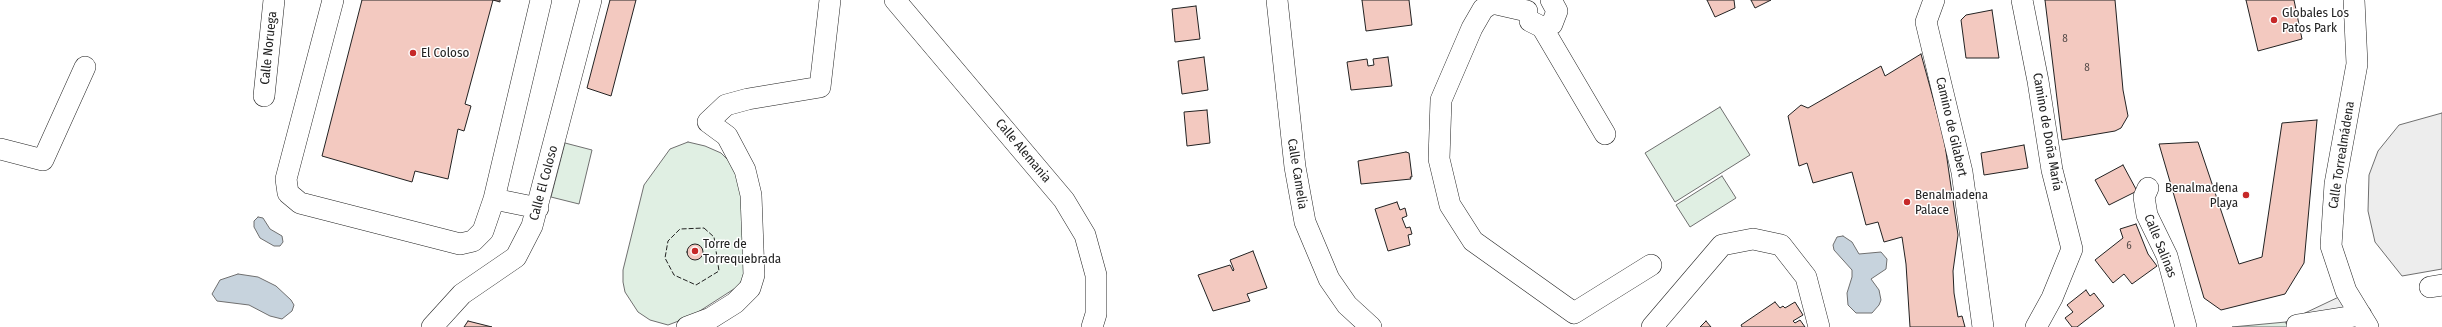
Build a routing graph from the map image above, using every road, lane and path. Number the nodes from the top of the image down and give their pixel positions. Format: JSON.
{"nodes":[{"id":1,"x":274,"y":0,"type":"edge"},
{"id":2,"x":333,"y":0,"type":"edge"},
{"id":3,"x":541,"y":0,"type":"edge"},
{"id":4,"x":591,"y":0,"type":"edge"},
{"id":5,"x":830,"y":0,"type":"edge"},
{"id":6,"x":895,"y":0,"type":"edge"},
{"id":7,"x":1277,"y":0,"type":"edge"},
{"id":8,"x":1934,"y":0,"type":"edge"},
{"id":9,"x":2022,"y":0,"type":"edge"},
{"id":10,"x":2354,"y":0,"type":"edge"},
{"id":11,"x":1553,"y":1,"type":"edge"},
{"id":12,"x":1530,"y":5,"type":"edge"},
{"id":13,"x":1542,"y":27,"type":"junction"},
{"id":14,"x":85,"y":67,"type":"dead end"},
{"id":15,"x":264,"y":96,"type":"dead end"},
{"id":16,"x":1605,"y":134,"type":"dead end"},
{"id":17,"x":0,"y":149,"type":"edge"},
{"id":18,"x":2148,"y":188,"type":"dead end"},
{"id":19,"x":494,"y":199,"type":"junction"},
{"id":20,"x":535,"y":217,"type":"junction"},
{"id":21,"x":1650,"y":265,"type":"dead end"},
{"id":22,"x":2359,"y":321,"type":"edge"},
{"id":23,"x":432,"y":327,"type":"edge"},
{"id":24,"x":687,"y":327,"type":"edge"},
{"id":25,"x":1092,"y":327,"type":"edge"},
{"id":26,"x":1370,"y":327,"type":"edge"},
{"id":27,"x":1652,"y":327,"type":"edge"},
{"id":28,"x":1819,"y":327,"type":"edge"},
{"id":29,"x":1983,"y":327,"type":"edge"},
{"id":30,"x":2036,"y":327,"type":"edge"},
{"id":31,"x":2186,"y":327,"type":"edge"},
{"id":32,"x":2296,"y":327,"type":"edge"}],
"edges":[{"from":1,"to":15,"type":"street","name":"Calle Noruega"},
{"from":2,"to":19,"type":"street"},
{"from":3,"to":19,"type":"street"},
{"from":4,"to":20,"type":"street","name":"Calle El Coloso"},
{"from":5,"to":24,"type":"street"},
{"from":6,"to":25,"type":"street","name":"Calle Alemania"},
{"from":7,"to":26,"type":"street","name":"Calle Camelia"},
{"from":8,"to":29,"type":"street","name":"Camino de Gilabert"},
{"from":9,"to":30,"type":"street","name":"Camino de Doña María"},
{"from":10,"to":22,"type":"street","name":"Calle Torrealmádena"},
{"from":11,"to":13,"type":"street"},
{"from":12,"to":13,"type":"street"},
{"from":12,"to":21,"type":"street"},
{"from":13,"to":16,"type":"street"},
{"from":14,"to":17,"type":"street"},
{"from":18,"to":31,"type":"street","name":"Calle Salinas"},
{"from":19,"to":20,"type":"street"},
{"from":20,"to":23,"type":"street","name":"Calle El Coloso"},
{"from":22,"to":32,"type":"street"},
{"from":27,"to":28,"type":"street"}]}
